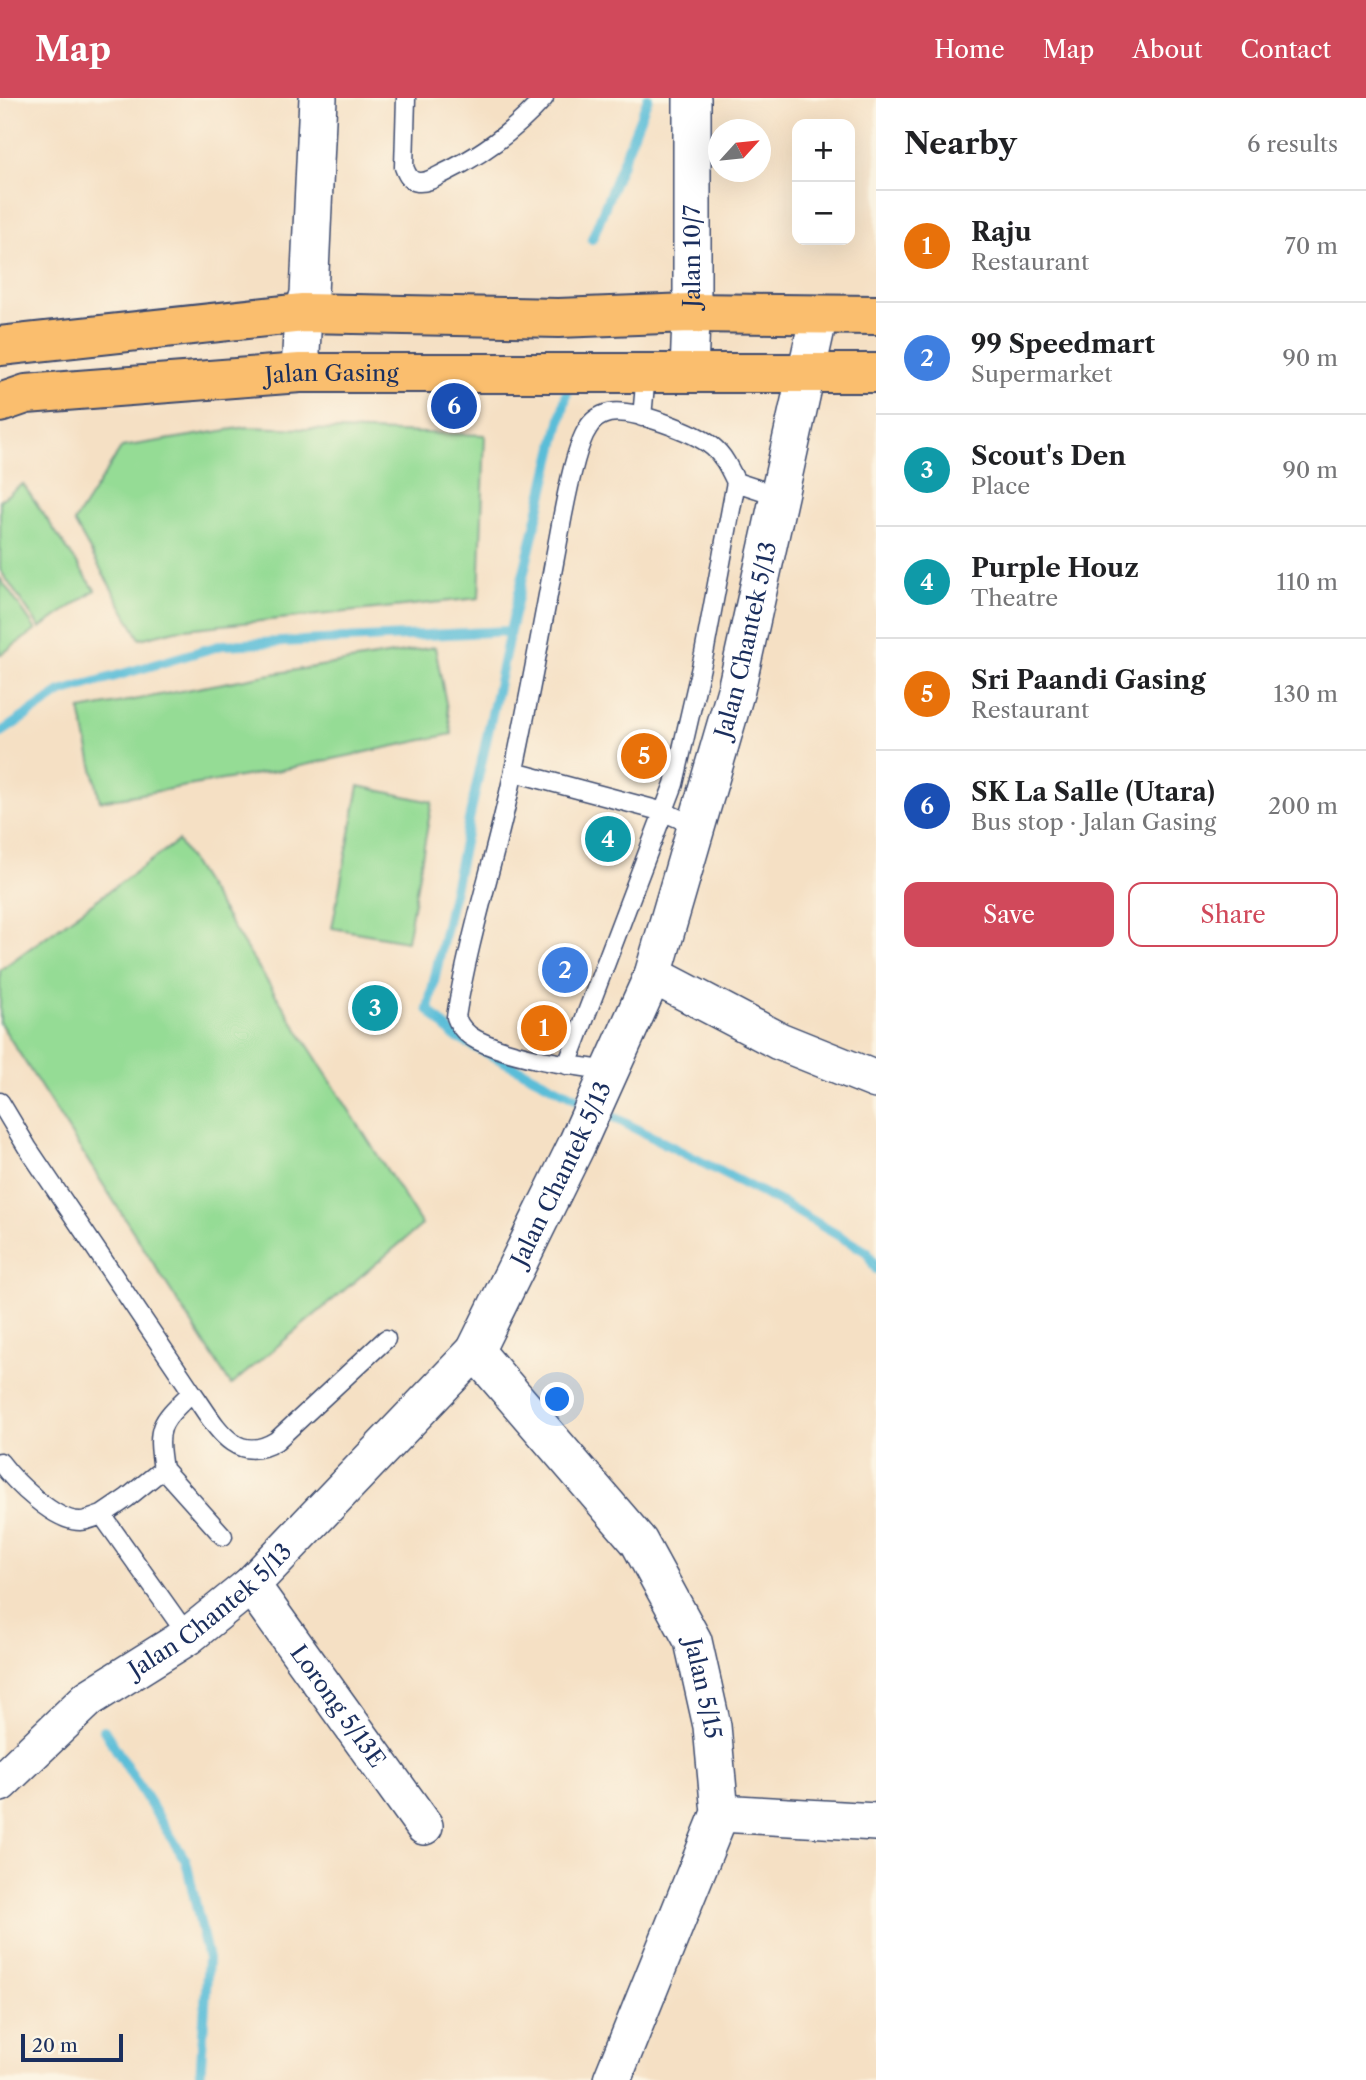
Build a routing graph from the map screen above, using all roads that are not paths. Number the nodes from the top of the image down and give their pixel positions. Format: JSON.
{"nodes":[{"id":1,"x":318,"y":98,"type":"edge"},
{"id":2,"x":406,"y":98,"type":"edge"},
{"id":3,"x":544,"y":98,"type":"edge"},
{"id":4,"x":692,"y":98,"type":"edge"},
{"id":5,"x":303,"y":313,"type":"junction"},
{"id":6,"x":690,"y":313,"type":"junction"},
{"id":7,"x":820,"y":315,"type":"junction"},
{"id":8,"x":876,"y":315,"type":"edge"},
{"id":9,"x":0,"y":346,"type":"edge"},
{"id":10,"x":300,"y":373,"type":"junction"},
{"id":11,"x":689,"y":373,"type":"junction"},
{"id":12,"x":807,"y":373,"type":"junction"},
{"id":13,"x":876,"y":373,"type":"edge"},
{"id":14,"x":646,"y":374,"type":"junction"},
{"id":15,"x":0,"y":403,"type":"edge"},
{"id":16,"x":642,"y":417,"type":"junction"},
{"id":17,"x":736,"y":482,"type":"junction"},
{"id":18,"x":779,"y":496,"type":"junction"},
{"id":19,"x":514,"y":772,"type":"junction"},
{"id":20,"x":680,"y":819,"type":"junction"},
{"id":21,"x":653,"y":975,"type":"junction"},
{"id":22,"x":567,"y":1065,"type":"junction"},
{"id":23,"x":610,"y":1071,"type":"junction"},
{"id":24,"x":876,"y":1080,"type":"edge"},
{"id":25,"x":0,"y":1102,"type":"edge"},
{"id":26,"x":386,"y":1339,"type":"dead end"},
{"id":27,"x":475,"y":1351,"type":"junction"},
{"id":28,"x":191,"y":1392,"type":"junction"},
{"id":29,"x":0,"y":1462,"type":"edge"},
{"id":30,"x":163,"y":1469,"type":"junction"},
{"id":31,"x":102,"y":1515,"type":"junction"},
{"id":32,"x":223,"y":1536,"type":"dead end"},
{"id":33,"x":251,"y":1585,"type":"junction"},
{"id":34,"x":188,"y":1636,"type":"junction"},
{"id":35,"x":0,"y":1783,"type":"edge"},
{"id":36,"x":720,"y":1813,"type":"junction"},
{"id":37,"x":876,"y":1822,"type":"edge"},
{"id":38,"x":424,"y":1826,"type":"dead end"},
{"id":39,"x":612,"y":2080,"type":"edge"}],
"edges":[{"from":1,"to":5,"type":"street"},
{"from":2,"to":3,"type":"lane"},
{"from":4,"to":6,"type":"street","name":"Jalan 10/7"},
{"from":5,"to":6,"type":"main road"},
{"from":5,"to":9,"type":"main road"},
{"from":5,"to":10,"type":"street"},
{"from":6,"to":7,"type":"main road"},
{"from":6,"to":11,"type":"street","name":"Jalan 10/7"},
{"from":7,"to":8,"type":"main road"},
{"from":7,"to":12,"type":"street","name":"Jalan Chantek 5/13"},
{"from":10,"to":14,"type":"main road","name":"Jalan Gasing"},
{"from":10,"to":15,"type":"main road","name":"Jalan Gasing"},
{"from":11,"to":12,"type":"main road","name":"Jalan Gasing"},
{"from":11,"to":14,"type":"main road","name":"Jalan Gasing"},
{"from":12,"to":13,"type":"main road","name":"Jalan Gasing"},
{"from":12,"to":18,"type":"street","name":"Jalan Chantek 5/13"},
{"from":14,"to":16,"type":"lane"},
{"from":16,"to":17,"type":"lane"},
{"from":16,"to":19,"type":"lane"},
{"from":17,"to":18,"type":"lane"},
{"from":17,"to":20,"type":"lane"},
{"from":18,"to":20,"type":"street","name":"Jalan Chantek 5/13"},
{"from":19,"to":20,"type":"lane"},
{"from":19,"to":22,"type":"lane"},
{"from":20,"to":21,"type":"street","name":"Jalan Chantek 5/13"},
{"from":20,"to":22,"type":"lane"},
{"from":21,"to":23,"type":"street","name":"Jalan Chantek 5/13"},
{"from":21,"to":24,"type":"street"},
{"from":22,"to":23,"type":"lane"},
{"from":23,"to":27,"type":"street","name":"Jalan Chantek 5/13"},
{"from":25,"to":28,"type":"lane"},
{"from":26,"to":28,"type":"lane"},
{"from":27,"to":33,"type":"street","name":"Jalan Chantek 5/13"},
{"from":27,"to":36,"type":"street","name":"Jalan 5/15"},
{"from":28,"to":30,"type":"lane"},
{"from":29,"to":31,"type":"lane"},
{"from":30,"to":31,"type":"lane"},
{"from":30,"to":32,"type":"lane"},
{"from":31,"to":34,"type":"lane"},
{"from":33,"to":34,"type":"street","name":"Jalan Chantek 5/13"},
{"from":33,"to":38,"type":"street","name":"Lorong 5/13E"},
{"from":34,"to":35,"type":"street","name":"Jalan Chantek 5/13"},
{"from":36,"to":37,"type":"street"},
{"from":36,"to":39,"type":"street","name":"Jalan 5/15"}]}
